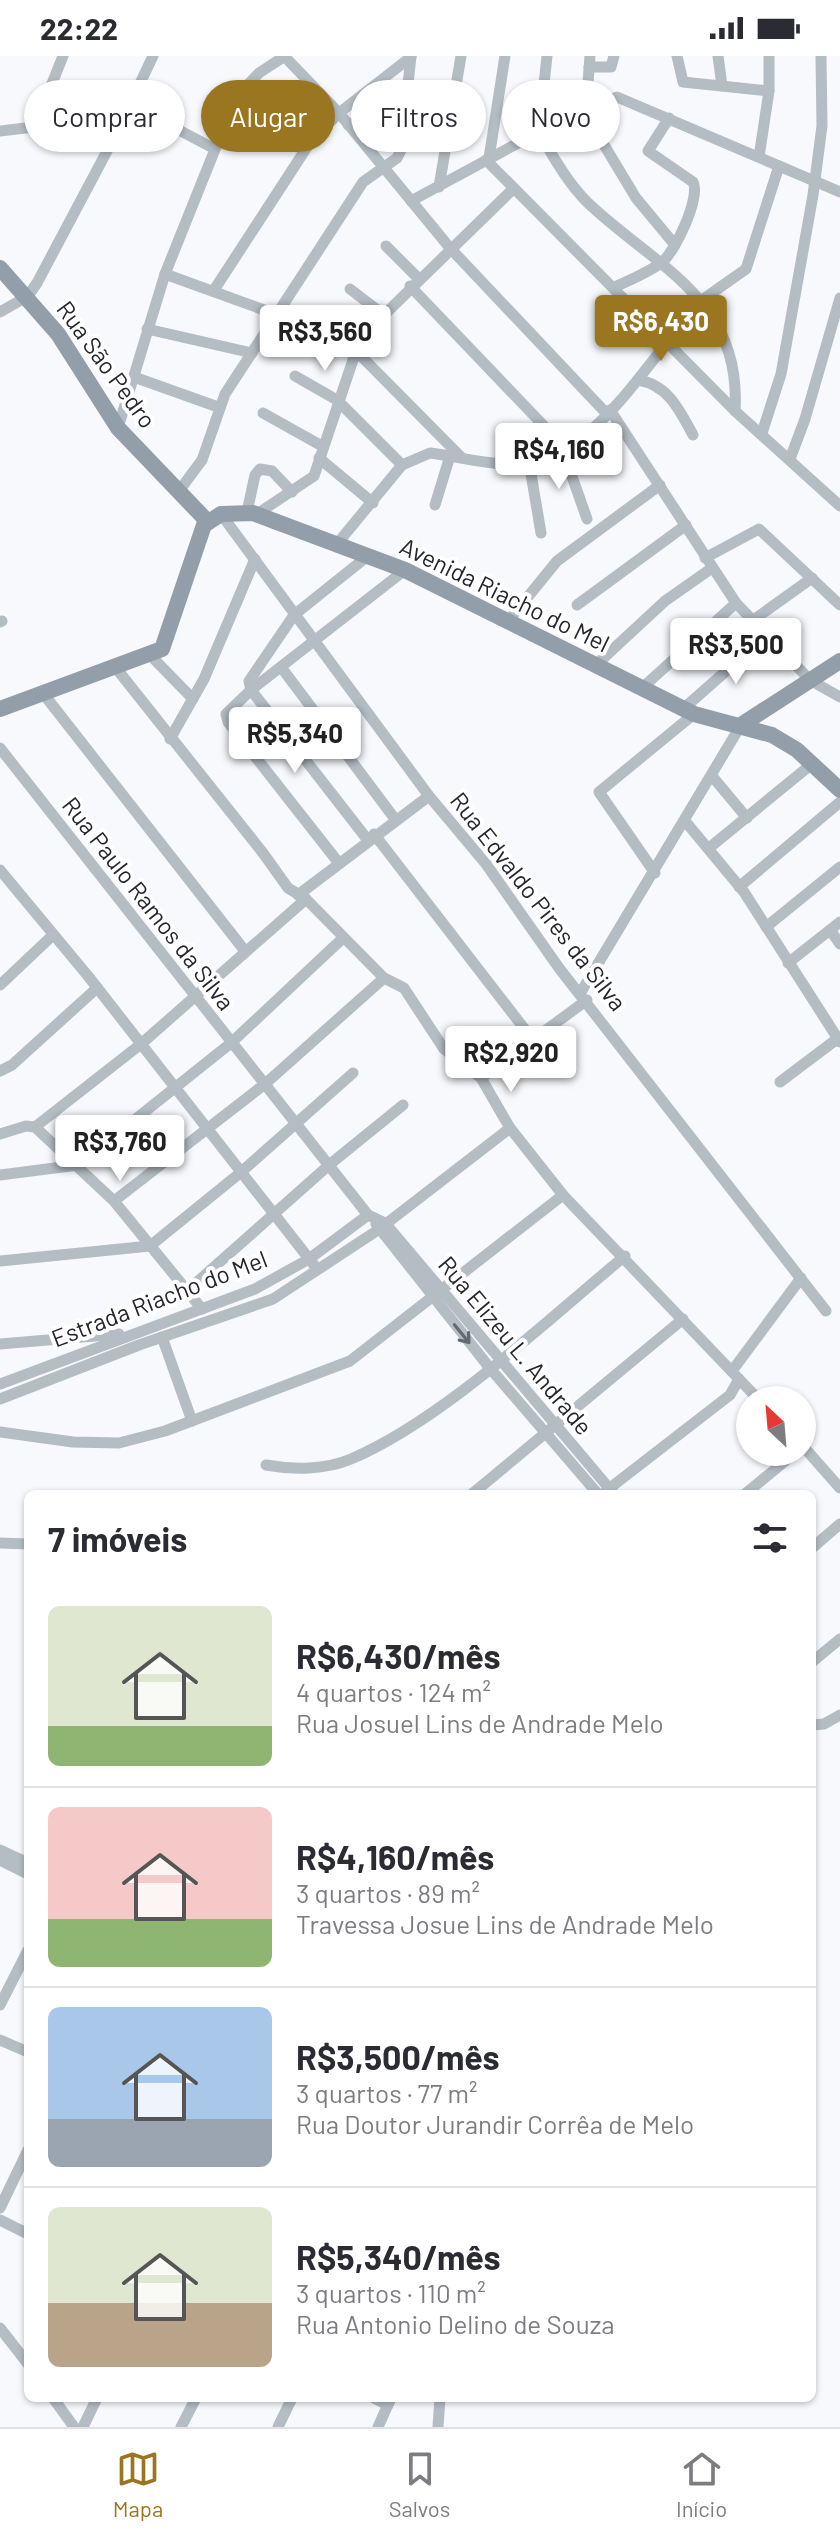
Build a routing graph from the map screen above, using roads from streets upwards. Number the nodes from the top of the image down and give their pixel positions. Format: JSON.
{"nodes":[{"id":1,"x":63,"y":56,"type":"edge"},
{"id":2,"x":153,"y":56,"type":"edge"},
{"id":3,"x":284,"y":56,"type":"edge"},
{"id":4,"x":411,"y":56,"type":"edge"},
{"id":5,"x":461,"y":56,"type":"edge"},
{"id":6,"x":505,"y":56,"type":"edge"},
{"id":7,"x":547,"y":56,"type":"edge"},
{"id":8,"x":614,"y":56,"type":"edge"},
{"id":9,"x":677,"y":56,"type":"edge"},
{"id":10,"x":718,"y":56,"type":"edge"},
{"id":11,"x":769,"y":56,"type":"edge"},
{"id":12,"x":821,"y":56,"type":"edge"},
{"id":13,"x":590,"y":61,"type":"edge"},
{"id":14,"x":53,"y":80,"type":"edge"},
{"id":15,"x":142,"y":80,"type":"edge"},
{"id":16,"x":254,"y":80,"type":"edge"},
{"id":17,"x":409,"y":80,"type":"edge"},
{"id":18,"x":458,"y":80,"type":"edge"},
{"id":19,"x":544,"y":80,"type":"edge"},
{"id":20,"x":722,"y":86,"type":"junction"},
{"id":21,"x":769,"y":91,"type":"junction"},
{"id":22,"x":620,"y":99,"type":"edge"},
{"id":23,"x":339,"y":113,"type":"junction"},
{"id":24,"x":669,"y":118,"type":"junction"},
{"id":25,"x":351,"y":124,"type":"edge"},
{"id":26,"x":348,"y":125,"type":"junction"},
{"id":27,"x":24,"y":128,"type":"edge"},
{"id":28,"x":0,"y":131,"type":"edge"},
{"id":29,"x":502,"y":151,"type":"edge"},
{"id":30,"x":106,"y":152,"type":"edge"},
{"id":31,"x":214,"y":152,"type":"edge"},
{"id":32,"x":400,"y":152,"type":"edge"},
{"id":33,"x":446,"y":152,"type":"edge"},
{"id":34,"x":553,"y":152,"type":"edge"},
{"id":35,"x":609,"y":152,"type":"edge"},
{"id":36,"x":759,"y":157,"type":"junction"},
{"id":37,"x":487,"y":159,"type":"junction"},
{"id":38,"x":779,"y":166,"type":"junction"},
{"id":39,"x":382,"y":167,"type":"junction"},
{"id":40,"x":815,"y":180,"type":"junction"},
{"id":41,"x":439,"y":187,"type":"junction"},
{"id":42,"x":512,"y":190,"type":"junction"},
{"id":43,"x":840,"y":192,"type":"edge"},
{"id":44,"x":411,"y":201,"type":"junction"},
{"id":45,"x":675,"y":245,"type":"junction"},
{"id":46,"x":386,"y":246,"type":"dead end"},
{"id":47,"x":450,"y":248,"type":"junction"},
{"id":48,"x":663,"y":262,"type":"junction"},
{"id":49,"x":0,"y":268,"type":"edge"},
{"id":50,"x":165,"y":274,"type":"junction"},
{"id":51,"x":414,"y":282,"type":"junction"},
{"id":52,"x":615,"y":287,"type":"junction"},
{"id":53,"x":350,"y":289,"type":"dead end"},
{"id":54,"x":214,"y":290,"type":"junction"},
{"id":55,"x":28,"y":296,"type":"junction"},
{"id":56,"x":840,"y":298,"type":"edge"},
{"id":57,"x":702,"y":300,"type":"junction"},
{"id":58,"x":0,"y":312,"type":"edge"},
{"id":59,"x":278,"y":315,"type":"junction"},
{"id":60,"x":384,"y":315,"type":"junction"},
{"id":61,"x":147,"y":329,"type":"junction"},
{"id":62,"x":323,"y":329,"type":"dead end"},
{"id":63,"x":666,"y":344,"type":"junction"},
{"id":64,"x":356,"y":351,"type":"junction"},
{"id":65,"x":252,"y":353,"type":"junction"},
{"id":66,"x":295,"y":376,"type":"dead end"},
{"id":67,"x":134,"y":377,"type":"junction"},
{"id":68,"x":638,"y":380,"type":"junction"},
{"id":69,"x":337,"y":400,"type":"junction"},
{"id":70,"x":218,"y":407,"type":"junction"},
{"id":71,"x":735,"y":411,"type":"junction"},
{"id":72,"x":608,"y":412,"type":"junction"},
{"id":73,"x":263,"y":413,"type":"dead end"},
{"id":74,"x":118,"y":428,"type":"junction"},
{"id":75,"x":762,"y":433,"type":"junction"},
{"id":76,"x":693,"y":435,"type":"dead end"},
{"id":77,"x":565,"y":450,"type":"junction"},
{"id":78,"x":321,"y":452,"type":"junction"},
{"id":79,"x":450,"y":456,"type":"junction"},
{"id":80,"x":462,"y":458,"type":"junction"},
{"id":81,"x":790,"y":459,"type":"junction"},
{"id":82,"x":529,"y":462,"type":"junction"},
{"id":83,"x":402,"y":465,"type":"junction"},
{"id":84,"x":660,"y":485,"type":"junction"},
{"id":85,"x":179,"y":491,"type":"junction"},
{"id":86,"x":292,"y":492,"type":"junction"},
{"id":87,"x":373,"y":503,"type":"junction"},
{"id":88,"x":435,"y":505,"type":"dead end"},
{"id":89,"x":840,"y":506,"type":"edge"},
{"id":90,"x":252,"y":513,"type":"junction"},
{"id":91,"x":214,"y":518,"type":"junction"},
{"id":92,"x":587,"y":519,"type":"dead end"},
{"id":93,"x":686,"y":525,"type":"junction"},
{"id":94,"x":541,"y":533,"type":"dead end"},
{"id":95,"x":337,"y":544,"type":"junction"},
{"id":96,"x":369,"y":555,"type":"junction"},
{"id":97,"x":255,"y":559,"type":"junction"},
{"id":98,"x":709,"y":563,"type":"junction"},
{"id":99,"x":405,"y":570,"type":"junction"},
{"id":100,"x":812,"y":578,"type":"junction"},
{"id":101,"x":736,"y":603,"type":"junction"},
{"id":102,"x":577,"y":605,"type":"dead end"},
{"id":103,"x":840,"y":605,"type":"edge"},
{"id":104,"x":294,"y":615,"type":"junction"},
{"id":105,"x":509,"y":620,"type":"junction"},
{"id":106,"x":752,"y":621,"type":"junction"},
{"id":107,"x":766,"y":636,"type":"junction"},
{"id":108,"x":312,"y":641,"type":"junction"},
{"id":109,"x":150,"y":655,"type":"junction"},
{"id":110,"x":840,"y":661,"type":"edge"},
{"id":111,"x":597,"y":664,"type":"junction"},
{"id":112,"x":281,"y":667,"type":"junction"},
{"id":113,"x":116,"y":668,"type":"junction"},
{"id":114,"x":810,"y":680,"type":"junction"},
{"id":115,"x":642,"y":688,"type":"junction"},
{"id":116,"x":251,"y":690,"type":"junction"},
{"id":117,"x":42,"y":692,"type":"junction"},
{"id":118,"x":840,"y":697,"type":"edge"},
{"id":119,"x":193,"y":699,"type":"junction"},
{"id":120,"x":0,"y":709,"type":"edge"},
{"id":121,"x":688,"y":711,"type":"junction"},
{"id":122,"x":741,"y":725,"type":"junction"},
{"id":123,"x":170,"y":739,"type":"junction"},
{"id":124,"x":0,"y":748,"type":"edge"},
{"id":125,"x":813,"y":763,"type":"junction"},
{"id":126,"x":712,"y":776,"type":"junction"},
{"id":127,"x":840,"y":790,"type":"edge"},
{"id":128,"x":429,"y":796,"type":"junction"},
{"id":129,"x":840,"y":802,"type":"edge"},
{"id":130,"x":747,"y":818,"type":"junction"},
{"id":131,"x":395,"y":819,"type":"junction"},
{"id":132,"x":685,"y":821,"type":"junction"},
{"id":133,"x":371,"y":837,"type":"junction"},
{"id":134,"x":709,"y":848,"type":"junction"},
{"id":135,"x":338,"y":862,"type":"junction"},
{"id":136,"x":840,"y":867,"type":"edge"},
{"id":137,"x":0,"y":870,"type":"edge"},
{"id":138,"x":655,"y":873,"type":"junction"},
{"id":139,"x":4,"y":884,"type":"edge"},
{"id":140,"x":739,"y":887,"type":"junction"},
{"id":141,"x":302,"y":897,"type":"junction"},
{"id":142,"x":840,"y":922,"type":"edge"},
{"id":143,"x":766,"y":927,"type":"junction"},
{"id":144,"x":830,"y":930,"type":"junction"},
{"id":145,"x":53,"y":935,"type":"junction"},
{"id":146,"x":343,"y":938,"type":"junction"},
{"id":147,"x":840,"y":944,"type":"edge"},
{"id":148,"x":245,"y":951,"type":"junction"},
{"id":149,"x":788,"y":963,"type":"junction"},
{"id":150,"x":384,"y":978,"type":"junction"},
{"id":151,"x":0,"y":985,"type":"edge"},
{"id":152,"x":97,"y":988,"type":"junction"},
{"id":153,"x":584,"y":996,"type":"junction"},
{"id":154,"x":195,"y":998,"type":"junction"},
{"id":155,"x":533,"y":1040,"type":"junction"},
{"id":156,"x":838,"y":1040,"type":"edge"},
{"id":157,"x":231,"y":1043,"type":"junction"},
{"id":158,"x":141,"y":1044,"type":"junction"},
{"id":159,"x":0,"y":1071,"type":"edge"},
{"id":160,"x":353,"y":1073,"type":"dead end"},
{"id":161,"x":481,"y":1078,"type":"junction"},
{"id":162,"x":780,"y":1082,"type":"dead end"},
{"id":163,"x":265,"y":1084,"type":"junction"},
{"id":164,"x":175,"y":1088,"type":"junction"},
{"id":165,"x":403,"y":1105,"type":"dead end"},
{"id":166,"x":295,"y":1125,"type":"junction"},
{"id":167,"x":35,"y":1127,"type":"junction"},
{"id":168,"x":510,"y":1128,"type":"junction"},
{"id":169,"x":208,"y":1131,"type":"junction"},
{"id":170,"x":0,"y":1134,"type":"edge"},
{"id":171,"x":78,"y":1165,"type":"junction"},
{"id":172,"x":329,"y":1165,"type":"junction"},
{"id":173,"x":240,"y":1173,"type":"junction"},
{"id":174,"x":0,"y":1175,"type":"edge"},
{"id":175,"x":563,"y":1195,"type":"junction"},
{"id":176,"x":114,"y":1201,"type":"junction"},
{"id":177,"x":274,"y":1216,"type":"junction"},
{"id":178,"x":377,"y":1222,"type":"junction"},
{"id":179,"x":150,"y":1246,"type":"junction"},
{"id":180,"x":625,"y":1256,"type":"junction"},
{"id":181,"x":309,"y":1259,"type":"junction"},
{"id":182,"x":0,"y":1261,"type":"edge"},
{"id":183,"x":317,"y":1269,"type":"junction"},
{"id":184,"x":801,"y":1278,"type":"junction"},
{"id":185,"x":187,"y":1291,"type":"junction"},
{"id":186,"x":437,"y":1294,"type":"junction"},
{"id":187,"x":202,"y":1309,"type":"junction"},
{"id":188,"x":826,"y":1311,"type":"dead end"},
{"id":189,"x":683,"y":1319,"type":"junction"},
{"id":190,"x":135,"y":1333,"type":"junction"},
{"id":191,"x":162,"y":1337,"type":"junction"},
{"id":192,"x":0,"y":1344,"type":"edge"},
{"id":193,"x":494,"y":1364,"type":"junction"},
{"id":194,"x":736,"y":1375,"type":"junction"},
{"id":195,"x":0,"y":1384,"type":"edge"},
{"id":196,"x":746,"y":1386,"type":"edge"},
{"id":197,"x":0,"y":1399,"type":"edge"},
{"id":198,"x":192,"y":1421,"type":"junction"},
{"id":199,"x":554,"y":1424,"type":"junction"},
{"id":200,"x":0,"y":1432,"type":"edge"},
{"id":201,"x":544,"y":1433,"type":"junction"},
{"id":202,"x":816,"y":1463,"type":"edge"},
{"id":203,"x":266,"y":1465,"type":"dead end"},
{"id":204,"x":779,"y":1466,"type":"edge"},
{"id":205,"x":840,"y":1488,"type":"edge"},
{"id":206,"x":477,"y":1490,"type":"edge"},
{"id":207,"x":603,"y":1490,"type":"edge"},
{"id":208,"x":604,"y":1490,"type":"edge"},
{"id":209,"x":610,"y":1490,"type":"edge"},
{"id":210,"x":750,"y":1490,"type":"edge"},
{"id":211,"x":840,"y":1524,"type":"edge"},
{"id":212,"x":0,"y":1543,"type":"edge"},
{"id":213,"x":24,"y":1544,"type":"edge"},
{"id":214,"x":816,"y":1545,"type":"edge"},
{"id":215,"x":840,"y":1639,"type":"edge"},
{"id":216,"x":816,"y":1659,"type":"edge"},
{"id":217,"x":840,"y":1715,"type":"edge"},
{"id":218,"x":816,"y":1725,"type":"edge"},
{"id":219,"x":0,"y":1850,"type":"edge"},
{"id":220,"x":0,"y":1860,"type":"edge"},
{"id":221,"x":24,"y":1861,"type":"edge"},
{"id":222,"x":24,"y":1872,"type":"edge"},
{"id":223,"x":24,"y":1958,"type":"edge"},
{"id":224,"x":0,"y":2005,"type":"edge"},
{"id":225,"x":0,"y":2040,"type":"edge"},
{"id":226,"x":24,"y":2050,"type":"edge"},
{"id":227,"x":24,"y":2158,"type":"edge"},
{"id":228,"x":0,"y":2208,"type":"edge"},
{"id":229,"x":0,"y":2220,"type":"edge"},
{"id":230,"x":24,"y":2232,"type":"edge"},
{"id":231,"x":0,"y":2328,"type":"edge"},
{"id":232,"x":24,"y":2356,"type":"edge"},
{"id":233,"x":56,"y":2402,"type":"edge"},
{"id":234,"x":95,"y":2402,"type":"edge"},
{"id":235,"x":194,"y":2402,"type":"edge"},
{"id":236,"x":290,"y":2402,"type":"edge"},
{"id":237,"x":390,"y":2402,"type":"edge"},
{"id":238,"x":440,"y":2402,"type":"edge"},
{"id":239,"x":74,"y":2427,"type":"edge"},
{"id":240,"x":83,"y":2427,"type":"edge"},
{"id":241,"x":181,"y":2427,"type":"edge"},
{"id":242,"x":278,"y":2427,"type":"edge"},
{"id":243,"x":378,"y":2427,"type":"edge"},
{"id":244,"x":438,"y":2427,"type":"edge"}],
"edges":[{"from":1,"to":14,"type":"street"},
{"from":2,"to":15,"type":"street"},
{"from":3,"to":16,"type":"street"},
{"from":3,"to":23,"type":"street"},
{"from":4,"to":17,"type":"street"},
{"from":4,"to":23,"type":"street"},
{"from":5,"to":18,"type":"street"},
{"from":6,"to":37,"type":"street"},
{"from":7,"to":19,"type":"street"},
{"from":8,"to":13,"type":"street"},
{"from":9,"to":20,"type":"street"},
{"from":10,"to":20,"type":"street"},
{"from":11,"to":21,"type":"street"},
{"from":12,"to":40,"type":"street"},
{"from":20,"to":21,"type":"street"},
{"from":21,"to":36,"type":"street"},
{"from":22,"to":24,"type":"street"},
{"from":23,"to":26,"type":"street"},
{"from":23,"to":54,"type":"street"},
{"from":24,"to":36,"type":"street"},
{"from":24,"to":45,"type":"street"},
{"from":25,"to":26,"type":"street"},
{"from":26,"to":39,"type":"street"},
{"from":27,"to":28,"type":"street"},
{"from":29,"to":37,"type":"street"},
{"from":30,"to":55,"type":"street"},
{"from":31,"to":50,"type":"street"},
{"from":32,"to":39,"type":"street"},
{"from":33,"to":41,"type":"street"},
{"from":34,"to":48,"type":"street"},
{"from":35,"to":45,"type":"street"},
{"from":36,"to":38,"type":"street"},
{"from":37,"to":41,"type":"street"},
{"from":37,"to":42,"type":"street"},
{"from":38,"to":40,"type":"street"},
{"from":38,"to":57,"type":"street"},
{"from":39,"to":44,"type":"street"},
{"from":39,"to":59,"type":"street"},
{"from":40,"to":43,"type":"street"},
{"from":40,"to":75,"type":"street"},
{"from":41,"to":44,"type":"street"},
{"from":42,"to":47,"type":"street"},
{"from":42,"to":52,"type":"street"},
{"from":44,"to":47,"type":"street"},
{"from":45,"to":48,"type":"street"},
{"from":46,"to":51,"type":"street"},
{"from":47,"to":51,"type":"street"},
{"from":47,"to":72,"type":"street"},
{"from":48,"to":52,"type":"street"},
{"from":48,"to":57,"type":"street"},
{"from":49,"to":55,"type":"street","name":"Rua São Pedro"},
{"from":50,"to":54,"type":"street"},
{"from":50,"to":61,"type":"street"},
{"from":51,"to":60,"type":"street"},
{"from":51,"to":77,"type":"street"},
{"from":52,"to":63,"type":"street"},
{"from":53,"to":60,"type":"street"},
{"from":54,"to":59,"type":"street"},
{"from":55,"to":58,"type":"street"},
{"from":55,"to":74,"type":"street","name":"Rua São Pedro"},
{"from":56,"to":81,"type":"street"},
{"from":57,"to":71,"type":"street"},
{"from":59,"to":65,"type":"street"},
{"from":60,"to":64,"type":"street"},
{"from":61,"to":65,"type":"street"},
{"from":61,"to":67,"type":"street"},
{"from":62,"to":64,"type":"street"},
{"from":63,"to":68,"type":"street"},
{"from":63,"to":71,"type":"street"},
{"from":64,"to":69,"type":"street"},
{"from":64,"to":80,"type":"street"},
{"from":65,"to":70,"type":"street"},
{"from":66,"to":69,"type":"street"},
{"from":67,"to":70,"type":"street"},
{"from":67,"to":74,"type":"street"},
{"from":68,"to":72,"type":"street"},
{"from":68,"to":76,"type":"street"},
{"from":69,"to":78,"type":"street"},
{"from":69,"to":83,"type":"street"},
{"from":70,"to":85,"type":"street"},
{"from":71,"to":75,"type":"street"},
{"from":72,"to":77,"type":"street"},
{"from":72,"to":84,"type":"street"},
{"from":73,"to":78,"type":"street"},
{"from":74,"to":85,"type":"street","name":"Rua São Pedro"},
{"from":75,"to":81,"type":"street"},
{"from":77,"to":82,"type":"street"},
{"from":77,"to":92,"type":"street"},
{"from":78,"to":86,"type":"street"},
{"from":78,"to":87,"type":"street"},
{"from":79,"to":80,"type":"street"},
{"from":79,"to":83,"type":"street"},
{"from":79,"to":88,"type":"street"},
{"from":80,"to":82,"type":"street"},
{"from":81,"to":89,"type":"street"},
{"from":82,"to":94,"type":"street"},
{"from":83,"to":87,"type":"street"},
{"from":84,"to":93,"type":"street"},
{"from":84,"to":105,"type":"street"},
{"from":85,"to":91,"type":"street","name":"Rua São Pedro"},
{"from":86,"to":90,"type":"street"},
{"from":86,"to":90,"type":"street"},
{"from":87,"to":95,"type":"street"},
{"from":90,"to":91,"type":"street","name":"Avenida Riacho do Mel"},
{"from":90,"to":95,"type":"street","name":"Avenida Riacho do Mel"},
{"from":91,"to":97,"type":"street","name":"Rua Edvaldo Pires da Silva"},
{"from":91,"to":109,"type":"street"},
{"from":93,"to":98,"type":"street"},
{"from":93,"to":102,"type":"street"},
{"from":95,"to":96,"type":"street","name":"Avenida Riacho do Mel"},
{"from":96,"to":99,"type":"street","name":"Avenida Riacho do Mel"},
{"from":96,"to":104,"type":"street"},
{"from":97,"to":104,"type":"street","name":"Rua Edvaldo Pires da Silva"},
{"from":97,"to":119,"type":"street"},
{"from":98,"to":100,"type":"street"},
{"from":98,"to":101,"type":"street"},
{"from":98,"to":111,"type":"street"},
{"from":99,"to":105,"type":"street","name":"Avenida Riacho do Mel"},
{"from":99,"to":108,"type":"street"},
{"from":100,"to":103,"type":"street"},
{"from":100,"to":106,"type":"street"},
{"from":101,"to":106,"type":"street"},
{"from":101,"to":115,"type":"street"},
{"from":104,"to":108,"type":"street","name":"Rua Edvaldo Pires da Silva"},
{"from":104,"to":116,"type":"street"},
{"from":105,"to":111,"type":"street","name":"Avenida Riacho do Mel"},
{"from":106,"to":107,"type":"street"},
{"from":107,"to":114,"type":"street"},
{"from":107,"to":121,"type":"street"},
{"from":108,"to":112,"type":"street"},
{"from":108,"to":128,"type":"street","name":"Rua Edvaldo Pires da Silva"},
{"from":109,"to":113,"type":"street"},
{"from":109,"to":119,"type":"street"},
{"from":110,"to":114,"type":"street"},
{"from":111,"to":115,"type":"street","name":"Avenida Riacho do Mel"},
{"from":112,"to":116,"type":"street"},
{"from":112,"to":131,"type":"street"},
{"from":113,"to":117,"type":"street"},
{"from":113,"to":123,"type":"street"},
{"from":114,"to":118,"type":"street"},
{"from":114,"to":122,"type":"street"},
{"from":115,"to":121,"type":"street","name":"Avenida Riacho do Mel"},
{"from":116,"to":133,"type":"street"},
{"from":116,"to":135,"type":"street"},
{"from":117,"to":120,"type":"street"},
{"from":117,"to":148,"type":"street"},
{"from":119,"to":123,"type":"street"},
{"from":121,"to":122,"type":"street","name":"Avenida Riacho do Mel"},
{"from":121,"to":138,"type":"street"},
{"from":122,"to":125,"type":"street","name":"Avenida Riacho do Mel"},
{"from":122,"to":126,"type":"street"},
{"from":123,"to":141,"type":"street"},
{"from":124,"to":154,"type":"street","name":"Rua Paulo Ramos da Silva"},
{"from":125,"to":127,"type":"street","name":"Avenida Riacho do Mel"},
{"from":125,"to":130,"type":"street"},
{"from":126,"to":130,"type":"street"},
{"from":126,"to":132,"type":"street"},
{"from":128,"to":131,"type":"street"},
{"from":128,"to":153,"type":"street","name":"Rua Edvaldo Pires da Silva"},
{"from":129,"to":140,"type":"street"},
{"from":130,"to":134,"type":"street"},
{"from":131,"to":133,"type":"street"},
{"from":132,"to":134,"type":"street"},
{"from":132,"to":138,"type":"street"},
{"from":133,"to":135,"type":"street"},
{"from":133,"to":155,"type":"street"},
{"from":134,"to":140,"type":"street"},
{"from":135,"to":141,"type":"street"},
{"from":136,"to":143,"type":"street"},
{"from":137,"to":139,"type":"street"},
{"from":138,"to":153,"type":"street"},
{"from":139,"to":145,"type":"street"},
{"from":140,"to":143,"type":"street"},
{"from":141,"to":146,"type":"street"},
{"from":141,"to":148,"type":"street"},
{"from":142,"to":144,"type":"street"},
{"from":143,"to":149,"type":"street"},
{"from":144,"to":147,"type":"street"},
{"from":144,"to":149,"type":"street"},
{"from":145,"to":151,"type":"street"},
{"from":145,"to":152,"type":"street"},
{"from":146,"to":150,"type":"street"},
{"from":146,"to":157,"type":"street"},
{"from":148,"to":154,"type":"street"},
{"from":149,"to":156,"type":"street"},
{"from":150,"to":161,"type":"street"},
{"from":150,"to":163,"type":"street"},
{"from":152,"to":158,"type":"street"},
{"from":152,"to":159,"type":"street"},
{"from":153,"to":155,"type":"street"},
{"from":153,"to":184,"type":"street","name":"Rua Edvaldo Pires da Silva"},
{"from":154,"to":157,"type":"street","name":"Rua Paulo Ramos da Silva"},
{"from":154,"to":158,"type":"street"},
{"from":155,"to":161,"type":"street"},
{"from":156,"to":162,"type":"street"},
{"from":157,"to":163,"type":"street","name":"Rua Paulo Ramos da Silva"},
{"from":157,"to":164,"type":"street"},
{"from":158,"to":164,"type":"street"},
{"from":158,"to":167,"type":"street"},
{"from":160,"to":166,"type":"street"},
{"from":161,"to":168,"type":"street"},
{"from":163,"to":166,"type":"street","name":"Rua Paulo Ramos da Silva"},
{"from":163,"to":169,"type":"street"},
{"from":164,"to":169,"type":"street"},
{"from":164,"to":171,"type":"street"},
{"from":165,"to":172,"type":"street"},
{"from":166,"to":172,"type":"street","name":"Rua Paulo Ramos da Silva"},
{"from":166,"to":173,"type":"street"},
{"from":167,"to":170,"type":"street"},
{"from":167,"to":171,"type":"street"},
{"from":168,"to":175,"type":"street"},
{"from":168,"to":178,"type":"street","name":"Estrada Riacho do Mel"},
{"from":169,"to":173,"type":"street"},
{"from":169,"to":176,"type":"street"},
{"from":171,"to":174,"type":"street"},
{"from":171,"to":176,"type":"street"},
{"from":172,"to":177,"type":"street"},
{"from":172,"to":178,"type":"street","name":"Rua Paulo Ramos da Silva"},
{"from":173,"to":177,"type":"street"},
{"from":173,"to":179,"type":"street"},
{"from":175,"to":180,"type":"street"},
{"from":175,"to":186,"type":"street"},
{"from":176,"to":179,"type":"street"},
{"from":177,"to":181,"type":"street"},
{"from":177,"to":185,"type":"street"},
{"from":178,"to":181,"type":"street","name":"Estrada Riacho do Mel"},
{"from":178,"to":183,"type":"street","name":"Estrada Riacho do Mel"},
{"from":178,"to":186,"type":"street","name":"Rua Elizeu L. Andrade"},
{"from":179,"to":182,"type":"street"},
{"from":179,"to":185,"type":"street"},
{"from":180,"to":189,"type":"street"},
{"from":180,"to":193,"type":"street"},
{"from":181,"to":183,"type":"street"},
{"from":181,"to":187,"type":"street","name":"Estrada Riacho do Mel"},
{"from":183,"to":191,"type":"street","name":"Estrada Riacho do Mel"},
{"from":184,"to":188,"type":"street","name":"Rua Edvaldo Pires da Silva"},
{"from":184,"to":194,"type":"street"},
{"from":185,"to":187,"type":"street"},
{"from":186,"to":193,"type":"street","name":"Rua Elizeu L. Andrade"},
{"from":186,"to":198,"type":"street"},
{"from":187,"to":190,"type":"street","name":"Estrada Riacho do Mel"},
{"from":189,"to":194,"type":"street"},
{"from":189,"to":199,"type":"street"},
{"from":190,"to":192,"type":"street"},
{"from":190,"to":195,"type":"street","name":"Estrada Riacho do Mel"},
{"from":191,"to":197,"type":"street","name":"Estrada Riacho do Mel"},
{"from":191,"to":198,"type":"street"},
{"from":193,"to":199,"type":"street","name":"Rua Elizeu L. Andrade"},
{"from":193,"to":201,"type":"street","name":"Rua Elizeu L. Andrade"},
{"from":193,"to":203,"type":"street"},
{"from":194,"to":196,"type":"street"},
{"from":194,"to":209,"type":"street"},
{"from":198,"to":200,"type":"street"},
{"from":199,"to":201,"type":"street"},
{"from":199,"to":208,"type":"street","name":"Rua Elizeu L. Andrade"},
{"from":201,"to":206,"type":"street"},
{"from":201,"to":207,"type":"street","name":"Rua Elizeu L. Andrade"},
{"from":202,"to":205,"type":"street"},
{"from":204,"to":210,"type":"street"},
{"from":211,"to":214,"type":"street"},
{"from":212,"to":213,"type":"street"},
{"from":215,"to":216,"type":"street"},
{"from":217,"to":218,"type":"street"},
{"from":219,"to":221,"type":"street"},
{"from":220,"to":222,"type":"street"},
{"from":223,"to":224,"type":"street"},
{"from":225,"to":226,"type":"street"},
{"from":227,"to":228,"type":"street"},
{"from":229,"to":230,"type":"street"},
{"from":231,"to":232,"type":"street"},
{"from":233,"to":239,"type":"street"},
{"from":234,"to":240,"type":"street"},
{"from":235,"to":241,"type":"street"},
{"from":236,"to":242,"type":"street"},
{"from":237,"to":243,"type":"street"},
{"from":238,"to":244,"type":"street"}]}
